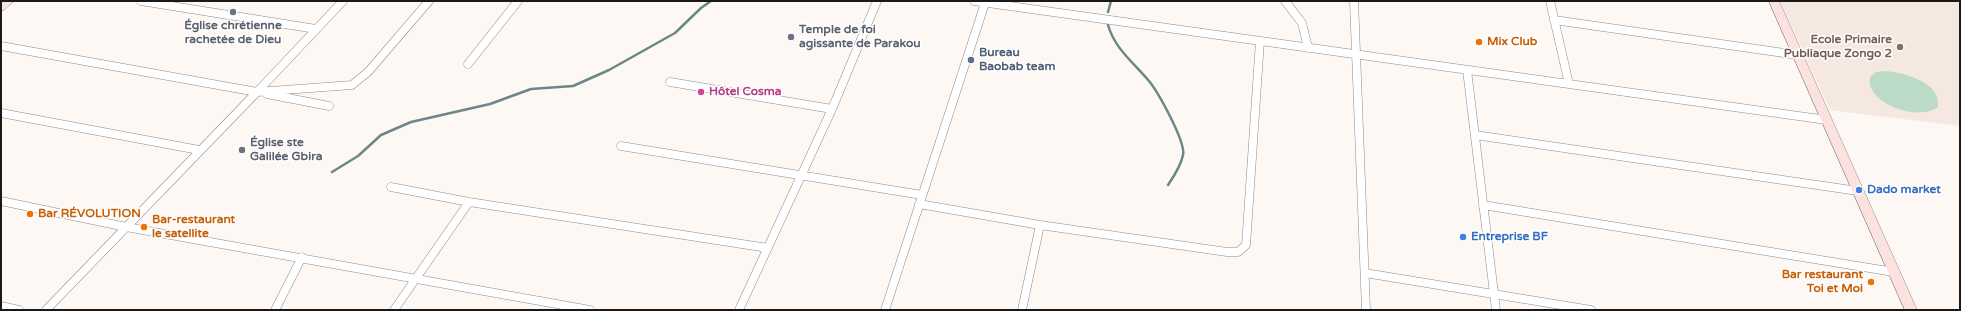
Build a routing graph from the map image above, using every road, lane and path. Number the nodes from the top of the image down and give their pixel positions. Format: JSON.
{"nodes":[{"id":1,"x":9,"y":1,"type":"edge"},
{"id":2,"x":141,"y":1,"type":"edge"},
{"id":3,"x":342,"y":1,"type":"edge"},
{"id":4,"x":429,"y":1,"type":"edge"},
{"id":5,"x":518,"y":1,"type":"edge"},
{"id":6,"x":877,"y":1,"type":"edge"},
{"id":7,"x":974,"y":1,"type":"edge"},
{"id":8,"x":1285,"y":1,"type":"edge"},
{"id":9,"x":1354,"y":1,"type":"edge"},
{"id":10,"x":1550,"y":1,"type":"edge"},
{"id":11,"x":1774,"y":1,"type":"edge"},
{"id":12,"x":985,"y":2,"type":"junction"},
{"id":13,"x":1,"y":8,"type":"edge"},
{"id":14,"x":1554,"y":20,"type":"junction"},
{"id":15,"x":316,"y":29,"type":"junction"},
{"id":16,"x":1260,"y":41,"type":"junction"},
{"id":17,"x":1,"y":46,"type":"edge"},
{"id":18,"x":1308,"y":48,"type":"junction"},
{"id":19,"x":1356,"y":54,"type":"junction"},
{"id":20,"x":1798,"y":55,"type":"junction"},
{"id":21,"x":468,"y":64,"type":"dead end"},
{"id":22,"x":1467,"y":70,"type":"junction"},
{"id":23,"x":670,"y":82,"type":"dead end"},
{"id":24,"x":1569,"y":84,"type":"junction"},
{"id":25,"x":257,"y":92,"type":"junction"},
{"id":26,"x":329,"y":106,"type":"dead end"},
{"id":27,"x":832,"y":109,"type":"junction"},
{"id":28,"x":1,"y":113,"type":"edge"},
{"id":29,"x":1827,"y":120,"type":"junction"},
{"id":30,"x":1475,"y":135,"type":"junction"},
{"id":31,"x":621,"y":146,"type":"dead end"},
{"id":32,"x":200,"y":150,"type":"junction"},
{"id":33,"x":801,"y":176,"type":"junction"},
{"id":34,"x":391,"y":187,"type":"dead end"},
{"id":35,"x":1858,"y":190,"type":"junction"},
{"id":36,"x":922,"y":195,"type":"junction"},
{"id":37,"x":1,"y":201,"type":"edge"},
{"id":38,"x":469,"y":202,"type":"junction"},
{"id":39,"x":919,"y":204,"type":"junction"},
{"id":40,"x":1483,"y":206,"type":"junction"},
{"id":41,"x":1040,"y":225,"type":"junction"},
{"id":42,"x":126,"y":227,"type":"junction"},
{"id":43,"x":768,"y":248,"type":"junction"},
{"id":44,"x":302,"y":258,"type":"junction"},
{"id":45,"x":1894,"y":272,"type":"junction"},
{"id":46,"x":1365,"y":273,"type":"junction"},
{"id":47,"x":416,"y":278,"type":"junction"},
{"id":48,"x":1494,"y":294,"type":"junction"},
{"id":49,"x":1,"y":306,"type":"edge"},
{"id":50,"x":19,"y":310,"type":"edge"},
{"id":51,"x":46,"y":310,"type":"edge"},
{"id":52,"x":275,"y":310,"type":"edge"},
{"id":53,"x":394,"y":310,"type":"edge"},
{"id":54,"x":590,"y":310,"type":"edge"},
{"id":55,"x":739,"y":310,"type":"edge"},
{"id":56,"x":885,"y":310,"type":"edge"},
{"id":57,"x":1022,"y":310,"type":"edge"},
{"id":58,"x":1366,"y":310,"type":"edge"},
{"id":59,"x":1496,"y":310,"type":"edge"},
{"id":60,"x":1590,"y":310,"type":"edge"},
{"id":61,"x":1911,"y":310,"type":"edge"}],
"edges":[{"from":1,"to":13,"type":"street"},
{"from":2,"to":15,"type":"street"},
{"from":3,"to":15,"type":"street"},
{"from":4,"to":25,"type":"street"},
{"from":5,"to":21,"type":"street"},
{"from":6,"to":27,"type":"street"},
{"from":7,"to":12,"type":"street"},
{"from":8,"to":18,"type":"street"},
{"from":9,"to":19,"type":"street"},
{"from":10,"to":14,"type":"street"},
{"from":11,"to":20,"type":"street"},
{"from":12,"to":16,"type":"street"},
{"from":12,"to":36,"type":"street"},
{"from":14,"to":20,"type":"street"},
{"from":14,"to":24,"type":"street"},
{"from":15,"to":25,"type":"street"},
{"from":16,"to":18,"type":"street"},
{"from":16,"to":41,"type":"street"},
{"from":17,"to":25,"type":"street"},
{"from":18,"to":19,"type":"street"},
{"from":19,"to":22,"type":"street"},
{"from":19,"to":46,"type":"street"},
{"from":20,"to":29,"type":"street"},
{"from":22,"to":24,"type":"street"},
{"from":22,"to":30,"type":"street"},
{"from":23,"to":27,"type":"street"},
{"from":24,"to":29,"type":"street"},
{"from":25,"to":26,"type":"street"},
{"from":25,"to":32,"type":"street"},
{"from":27,"to":33,"type":"street"},
{"from":28,"to":32,"type":"street"},
{"from":29,"to":35,"type":"street"},
{"from":30,"to":35,"type":"street"},
{"from":30,"to":40,"type":"street"},
{"from":31,"to":33,"type":"street"},
{"from":32,"to":42,"type":"street"},
{"from":33,"to":36,"type":"street"},
{"from":33,"to":43,"type":"street"},
{"from":34,"to":38,"type":"street"},
{"from":35,"to":45,"type":"street"},
{"from":36,"to":39,"type":"street"},
{"from":37,"to":42,"type":"street"},
{"from":38,"to":43,"type":"street"},
{"from":38,"to":47,"type":"street"},
{"from":39,"to":41,"type":"street"},
{"from":39,"to":56,"type":"street"},
{"from":40,"to":45,"type":"street"},
{"from":40,"to":48,"type":"street"},
{"from":41,"to":57,"type":"street"},
{"from":42,"to":44,"type":"street"},
{"from":42,"to":51,"type":"street"},
{"from":43,"to":55,"type":"street"},
{"from":44,"to":47,"type":"street"},
{"from":44,"to":52,"type":"street"},
{"from":45,"to":61,"type":"street"},
{"from":46,"to":48,"type":"street"},
{"from":46,"to":58,"type":"street"},
{"from":47,"to":53,"type":"street"},
{"from":47,"to":54,"type":"street"},
{"from":48,"to":59,"type":"street"},
{"from":48,"to":60,"type":"street"},
{"from":49,"to":50,"type":"street"}]}
